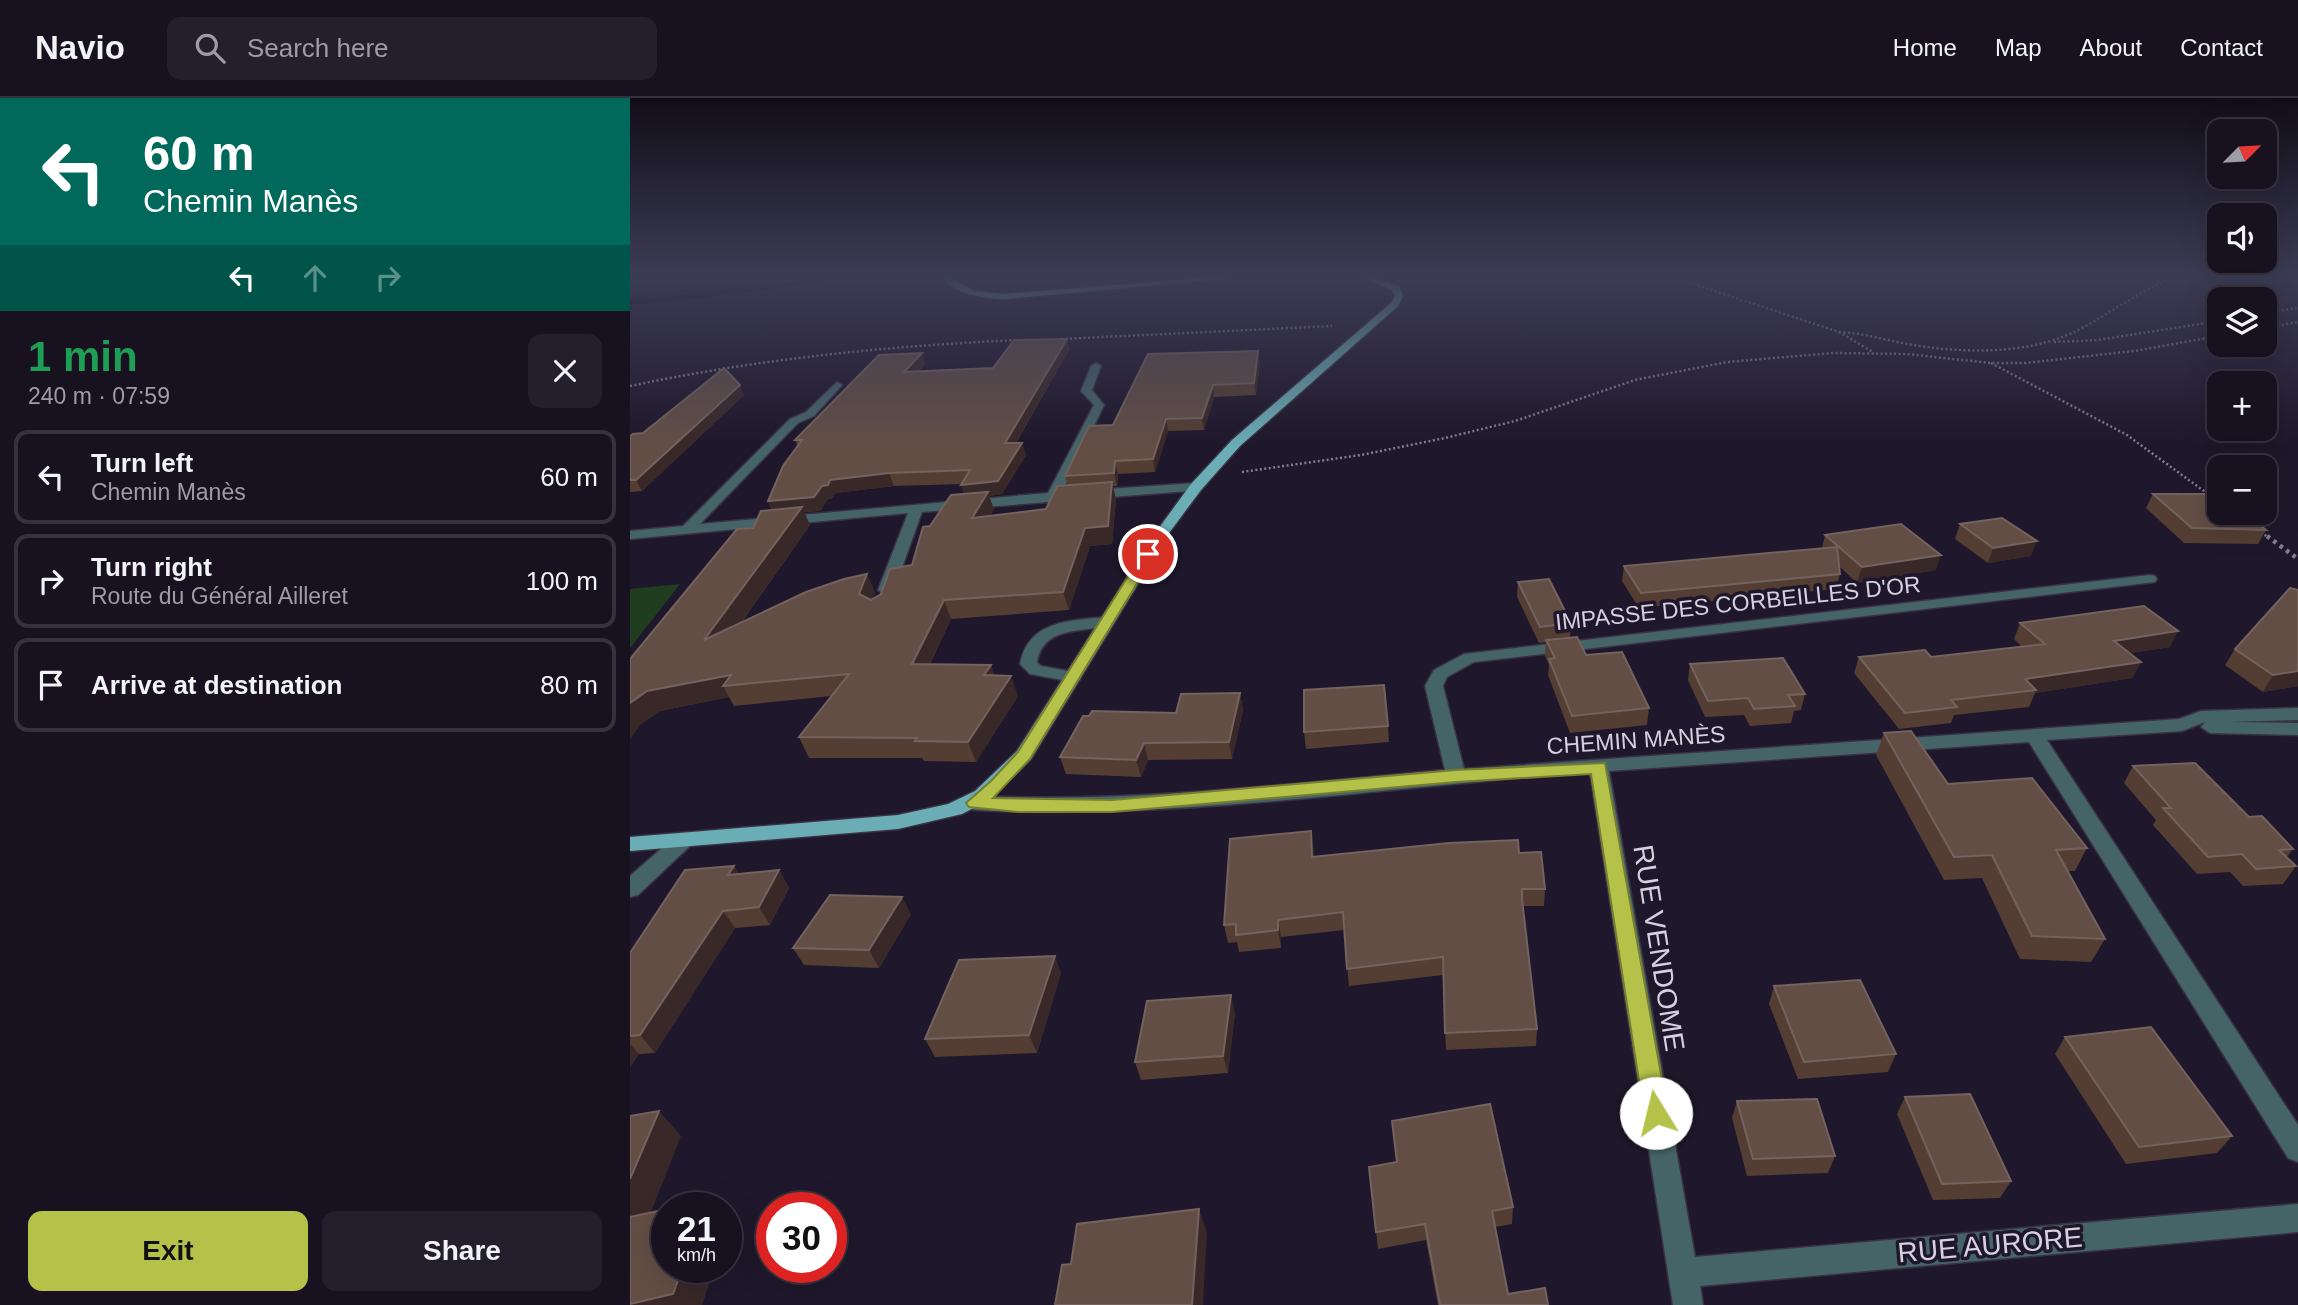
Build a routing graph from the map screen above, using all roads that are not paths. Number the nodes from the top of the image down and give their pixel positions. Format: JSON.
{"nodes":[{"id":1,"x":1362,"y":333,"type":"edge"},
{"id":2,"x":1096,"y":366,"type":"dead end"},
{"id":3,"x":837,"y":385,"type":"dead end"},
{"id":4,"x":1200,"y":482,"type":"junction"},
{"id":5,"x":1053,"y":496,"type":"junction"},
{"id":6,"x":917,"y":508,"type":"junction"},
{"id":7,"x":688,"y":529,"type":"junction"},
{"id":8,"x":630,"y":535,"type":"edge"},
{"id":9,"x":2150,"y":579,"type":"dead end"},
{"id":10,"x":883,"y":599,"type":"edge"},
{"id":11,"x":1105,"y":622,"type":"junction"},
{"id":12,"x":1073,"y":677,"type":"junction"},
{"id":13,"x":2298,"y":713,"type":"edge"},
{"id":14,"x":2182,"y":725,"type":"junction"},
{"id":15,"x":2298,"y":729,"type":"edge"},
{"id":16,"x":2035,"y":736,"type":"junction"},
{"id":17,"x":1599,"y":767,"type":"junction"},
{"id":18,"x":1456,"y":776,"type":"junction"},
{"id":19,"x":975,"y":803,"type":"junction"},
{"id":20,"x":684,"y":840,"type":"junction"},
{"id":21,"x":630,"y":844,"type":"edge"},
{"id":22,"x":630,"y":889,"type":"edge"},
{"id":23,"x":2298,"y":1149,"type":"edge"},
{"id":24,"x":2298,"y":1218,"type":"edge"},
{"id":25,"x":1683,"y":1273,"type":"junction"},
{"id":26,"x":1688,"y":1305,"type":"edge"}],
"edges":[{"from":1,"to":4,"type":"main road"},
{"from":2,"to":5,"type":"street"},
{"from":3,"to":7,"type":"street"},
{"from":4,"to":5,"type":"street"},
{"from":4,"to":11,"type":"main road"},
{"from":5,"to":6,"type":"street"},
{"from":6,"to":7,"type":"street"},
{"from":6,"to":10,"type":"street"},
{"from":7,"to":8,"type":"street"},
{"from":9,"to":18,"type":"street","name":"IMPASSE DES CORBEILLES D'OR"},
{"from":11,"to":12,"type":"main road"},
{"from":11,"to":12,"type":"street"},
{"from":12,"to":19,"type":"main road"},
{"from":13,"to":14,"type":"street","name":"CHEMIN MANÈS"},
{"from":14,"to":15,"type":"street"},
{"from":14,"to":16,"type":"street","name":"CHEMIN MANÈS"},
{"from":16,"to":17,"type":"street","name":"CHEMIN MANÈS"},
{"from":16,"to":23,"type":"street"},
{"from":17,"to":18,"type":"street","name":"CHEMIN MANÈS"},
{"from":17,"to":25,"type":"street","name":"RUE VENDOME"},
{"from":18,"to":19,"type":"street","name":"CHEMIN MANÈS"},
{"from":19,"to":20,"type":"main road"},
{"from":20,"to":21,"type":"main road"},
{"from":20,"to":22,"type":"street"},
{"from":24,"to":25,"type":"street","name":"RUE AURORE"},
{"from":25,"to":26,"type":"street","name":"RUE VENDOME"}]}
